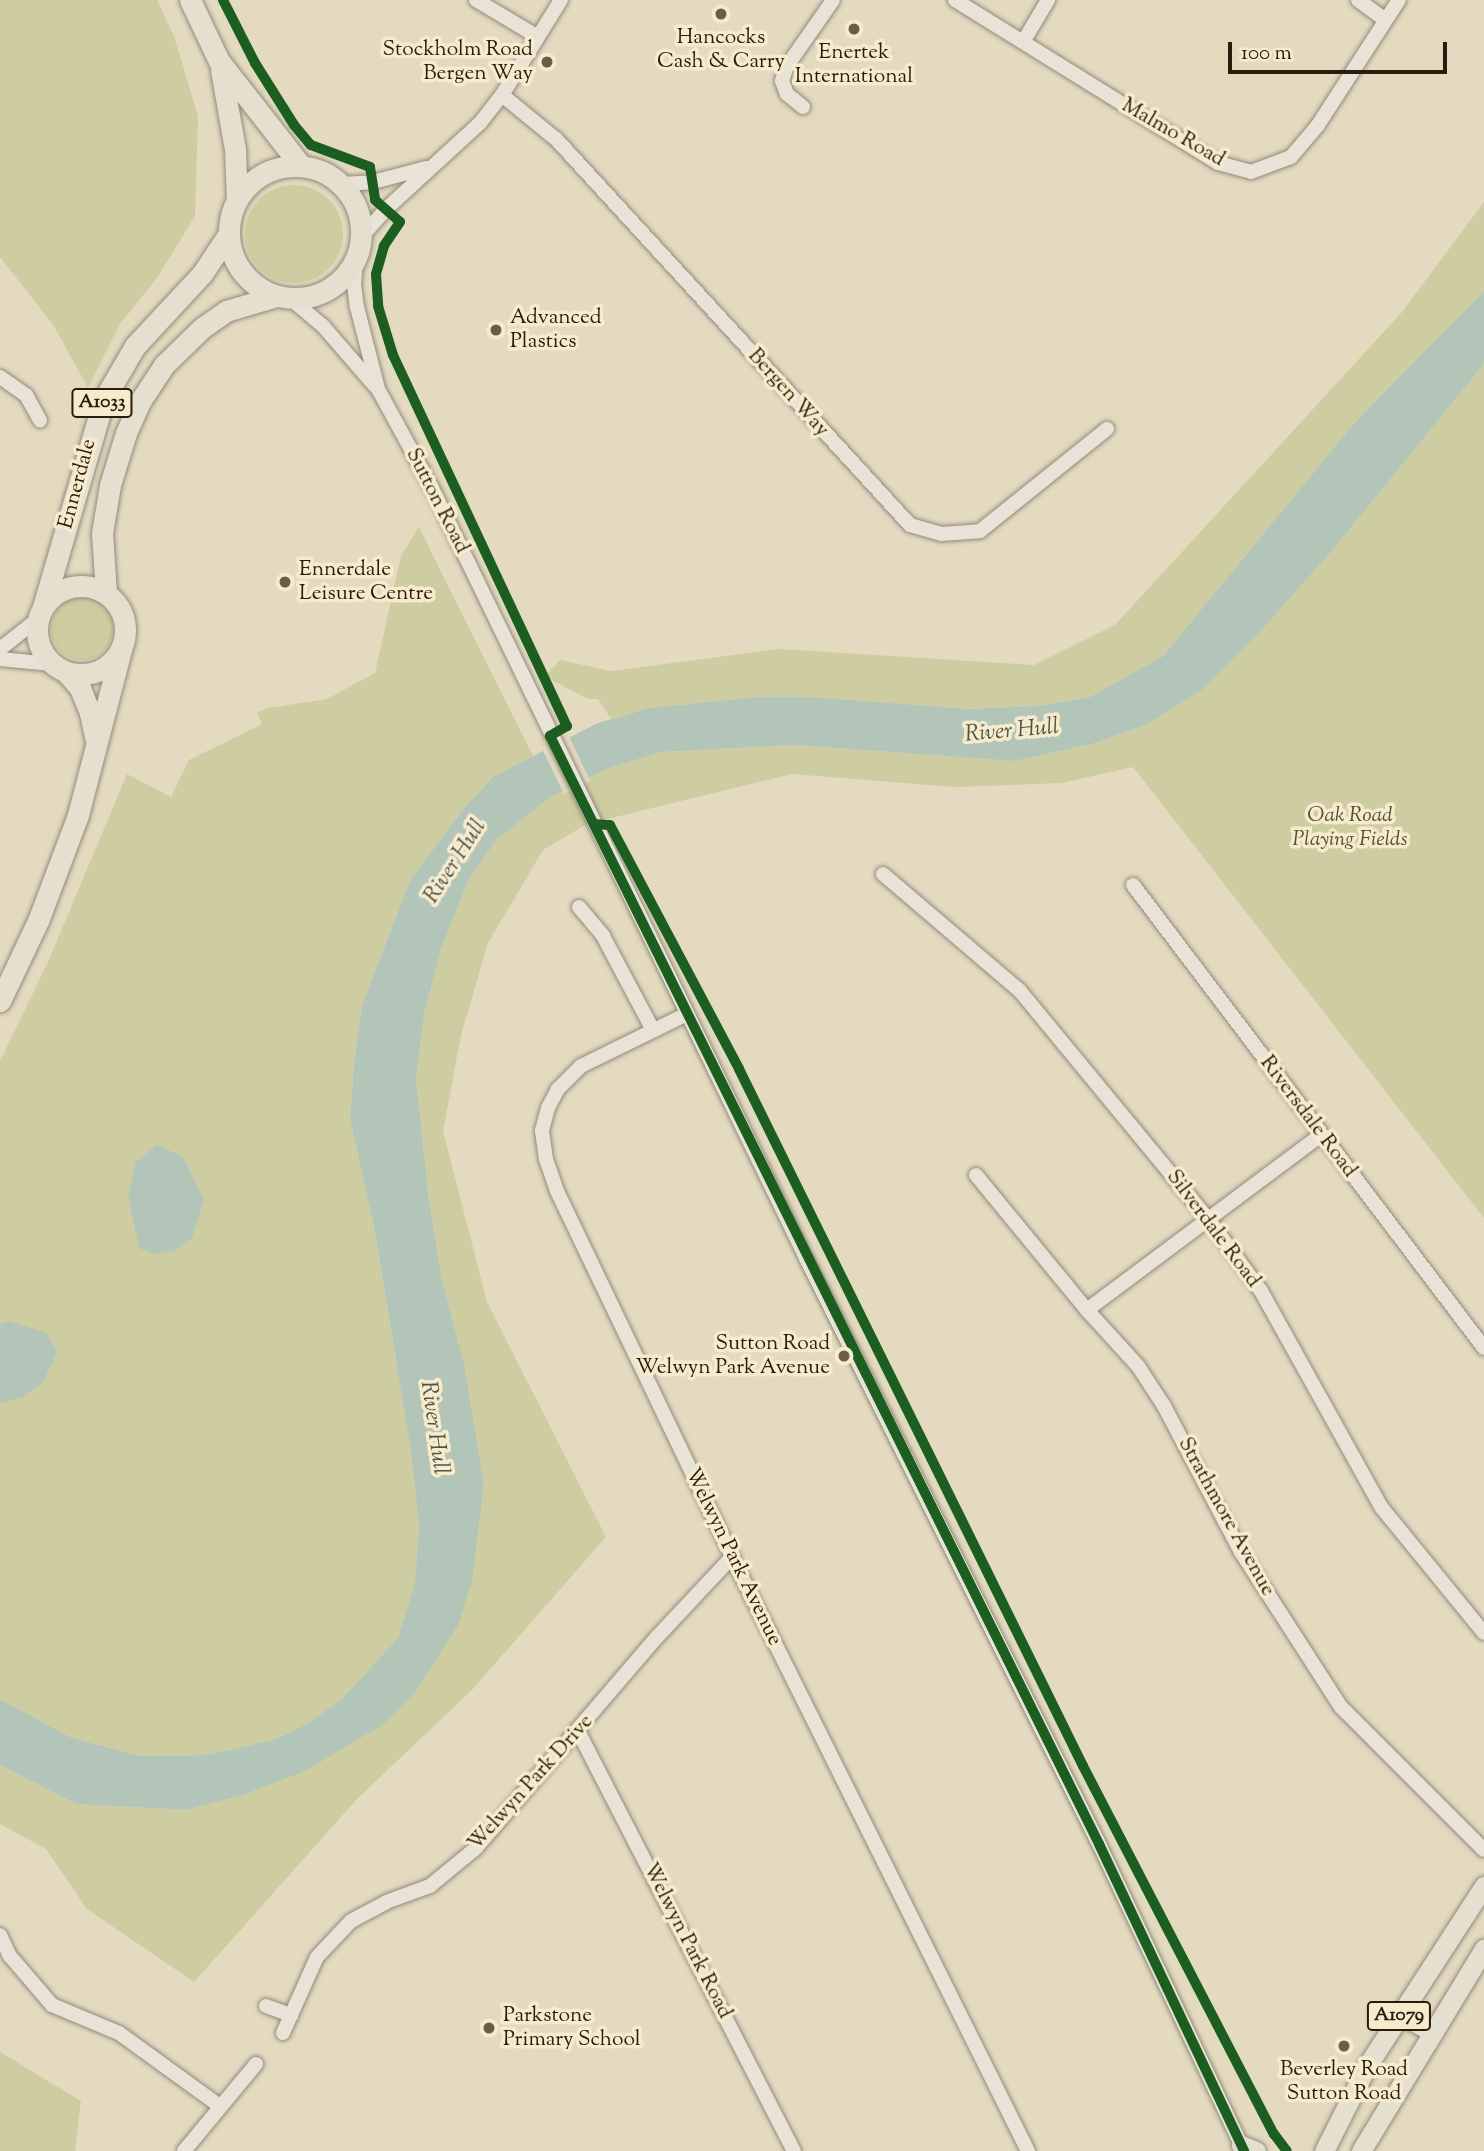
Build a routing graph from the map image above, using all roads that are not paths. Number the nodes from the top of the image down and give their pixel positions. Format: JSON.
{"nodes":[{"id":1,"x":190,"y":0,"type":"edge"},
{"id":2,"x":477,"y":0,"type":"edge"},
{"id":3,"x":561,"y":0,"type":"edge"},
{"id":4,"x":833,"y":0,"type":"edge"},
{"id":5,"x":955,"y":0,"type":"edge"},
{"id":6,"x":1048,"y":0,"type":"edge"},
{"id":7,"x":1358,"y":0,"type":"edge"},
{"id":8,"x":1399,"y":0,"type":"edge"},
{"id":9,"x":1386,"y":20,"type":"junction"},
{"id":10,"x":538,"y":37,"type":"junction"},
{"id":11,"x":1023,"y":42,"type":"junction"},
{"id":12,"x":219,"y":61,"type":"junction"},
{"id":13,"x":502,"y":95,"type":"junction"},
{"id":14,"x":803,"y":107,"type":"dead end"},
{"id":15,"x":301,"y":166,"type":"junction"},
{"id":16,"x":431,"y":167,"type":"junction"},
{"id":17,"x":340,"y":184,"type":"junction"},
{"id":18,"x":237,"y":200,"type":"junction"},
{"id":19,"x":229,"y":235,"type":"junction"},
{"id":20,"x":361,"y":237,"type":"junction"},
{"id":21,"x":356,"y":258,"type":"junction"},
{"id":22,"x":284,"y":297,"type":"junction"},
{"id":23,"x":0,"y":377,"type":"edge"},
{"id":24,"x":378,"y":389,"type":"junction"},
{"id":25,"x":40,"y":420,"type":"dead end"},
{"id":26,"x":1107,"y":429,"type":"dead end"},
{"id":27,"x":106,"y":593,"type":"junction"},
{"id":28,"x":40,"y":613,"type":"junction"},
{"id":29,"x":0,"y":649,"type":"edge"},
{"id":30,"x":121,"y":650,"type":"junction"},
{"id":31,"x":0,"y":659,"type":"edge"},
{"id":32,"x":60,"y":668,"type":"junction"},
{"id":33,"x":96,"y":743,"type":"junction"},
{"id":34,"x":883,"y":874,"type":"dead end"},
{"id":35,"x":1133,"y":885,"type":"dead end"},
{"id":36,"x":579,"y":906,"type":"dead end"},
{"id":37,"x":0,"y":1001,"type":"edge"},
{"id":38,"x":687,"y":1014,"type":"junction"},
{"id":39,"x":653,"y":1030,"type":"junction"},
{"id":40,"x":1321,"y":1135,"type":"junction"},
{"id":41,"x":976,"y":1175,"type":"dead end"},
{"id":42,"x":1209,"y":1220,"type":"junction"},
{"id":43,"x":1087,"y":1310,"type":"junction"},
{"id":44,"x":1484,"y":1348,"type":"edge"},
{"id":45,"x":732,"y":1558,"type":"junction"},
{"id":46,"x":1484,"y":1633,"type":"edge"},
{"id":47,"x":578,"y":1731,"type":"junction"},
{"id":48,"x":1484,"y":1850,"type":"edge"},
{"id":49,"x":1484,"y":1886,"type":"edge"},
{"id":50,"x":0,"y":1936,"type":"edge"},
{"id":51,"x":1484,"y":1949,"type":"edge"},
{"id":52,"x":5,"y":1958,"type":"edge"},
{"id":53,"x":266,"y":2006,"type":"dead end"},
{"id":54,"x":1400,"y":2014,"type":"junction"},
{"id":55,"x":291,"y":2015,"type":"junction"},
{"id":56,"x":1433,"y":2032,"type":"junction"},
{"id":57,"x":283,"y":2033,"type":"dead end"},
{"id":58,"x":256,"y":2064,"type":"dead end"},
{"id":59,"x":220,"y":2106,"type":"junction"},
{"id":60,"x":1247,"y":2149,"type":"edge"},
{"id":61,"x":184,"y":2151,"type":"edge"},
{"id":62,"x":794,"y":2151,"type":"edge"},
{"id":63,"x":1028,"y":2151,"type":"edge"},
{"id":64,"x":1324,"y":2151,"type":"edge"},
{"id":65,"x":1361,"y":2151,"type":"edge"}],
"edges":[{"from":1,"to":12,"type":"highway"},
{"from":2,"to":10,"type":"street"},
{"from":3,"to":10,"type":"street"},
{"from":4,"to":14,"type":"street"},
{"from":5,"to":11,"type":"street","name":"Malmo Road"},
{"from":6,"to":11,"type":"street"},
{"from":7,"to":9,"type":"street"},
{"from":8,"to":9,"type":"street","name":"Malmo Road"},
{"from":9,"to":11,"type":"street","name":"Malmo Road"},
{"from":10,"to":13,"type":"street"},
{"from":12,"to":15,"type":"highway"},
{"from":12,"to":18,"type":"highway"},
{"from":13,"to":16,"type":"street"},
{"from":13,"to":26,"type":"street","name":"Bergen Way"},
{"from":15,"to":17,"type":"highway"},
{"from":15,"to":18,"type":"highway"},
{"from":16,"to":17,"type":"street"},
{"from":16,"to":20,"type":"street"},
{"from":17,"to":20,"type":"highway"},
{"from":18,"to":19,"type":"highway"},
{"from":19,"to":22,"type":"highway"},
{"from":19,"to":28,"type":"highway","name":"Ennerdale","number":"A1033"},
{"from":20,"to":21,"type":"highway"},
{"from":21,"to":22,"type":"highway"},
{"from":21,"to":24,"type":"street","name":"Sutton Road"},
{"from":22,"to":24,"type":"street"},
{"from":22,"to":27,"type":"highway","name":"Ennerdale","number":"A1033"},
{"from":23,"to":25,"type":"street"},
{"from":24,"to":38,"type":"street","name":"Sutton Road"},
{"from":27,"to":28,"type":"highway"},
{"from":27,"to":30,"type":"highway"},
{"from":28,"to":29,"type":"street"},
{"from":28,"to":32,"type":"highway"},
{"from":30,"to":32,"type":"highway"},
{"from":30,"to":33,"type":"highway"},
{"from":31,"to":32,"type":"street"},
{"from":32,"to":33,"type":"highway"},
{"from":33,"to":37,"type":"highway"},
{"from":34,"to":42,"type":"street","name":"Silverdale Road"},
{"from":35,"to":40,"type":"street","name":"Riversdale Road"},
{"from":36,"to":39,"type":"street"},
{"from":38,"to":39,"type":"street","name":"Welwyn Park Avenue"},
{"from":38,"to":60,"type":"street"},
{"from":39,"to":45,"type":"street","name":"Welwyn Park Avenue"},
{"from":40,"to":42,"type":"street"},
{"from":40,"to":44,"type":"street","name":"Riversdale Road"},
{"from":41,"to":43,"type":"street","name":"Strathmore Avenue"},
{"from":42,"to":43,"type":"street"},
{"from":42,"to":46,"type":"street","name":"Silverdale Road"},
{"from":43,"to":48,"type":"street","name":"Strathmore Avenue"},
{"from":45,"to":47,"type":"street","name":"Welwyn Park Drive"},
{"from":45,"to":63,"type":"street","name":"Welwyn Park Avenue"},
{"from":47,"to":55,"type":"street","name":"Welwyn Park Drive"},
{"from":47,"to":62,"type":"street","name":"Welwyn Park Road"},
{"from":49,"to":54,"type":"main road","number":"A1079"},
{"from":50,"to":52,"type":"street"},
{"from":51,"to":56,"type":"main road","number":"A1079"},
{"from":52,"to":59,"type":"street"},
{"from":53,"to":55,"type":"street"},
{"from":54,"to":56,"type":"main road"},
{"from":54,"to":64,"type":"main road","number":"A1079"},
{"from":55,"to":57,"type":"street","name":"Welwyn Park Drive"},
{"from":56,"to":65,"type":"main road","number":"A1079"},
{"from":58,"to":59,"type":"street"},
{"from":59,"to":61,"type":"street"}]}
